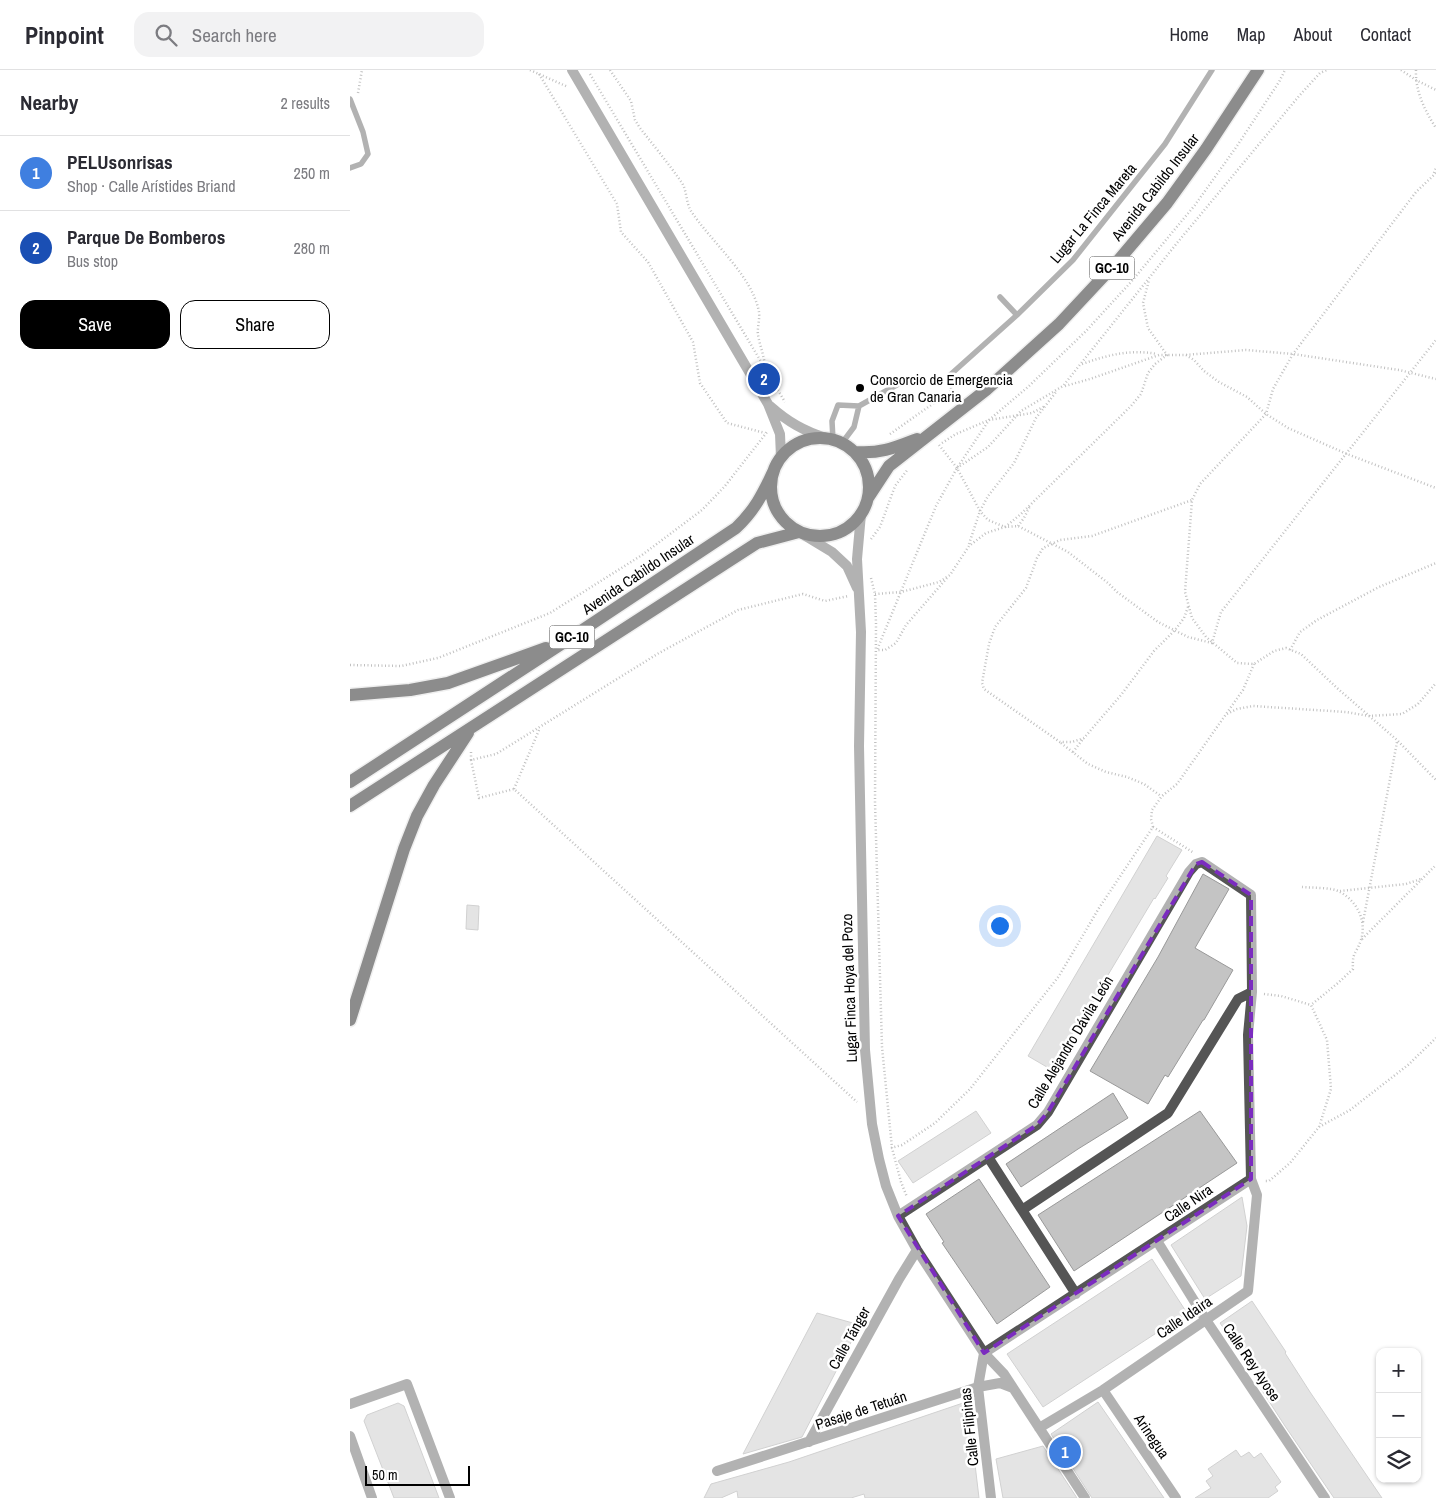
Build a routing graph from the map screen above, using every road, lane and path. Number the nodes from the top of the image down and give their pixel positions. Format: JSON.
{"nodes":[{"id":1,"x":362,"y":70,"type":"edge"},
{"id":2,"x":530,"y":70,"type":"edge"},
{"id":3,"x":572,"y":70,"type":"edge"},
{"id":4,"x":588,"y":70,"type":"edge"},
{"id":5,"x":610,"y":70,"type":"edge"},
{"id":6,"x":1212,"y":70,"type":"edge"},
{"id":7,"x":1258,"y":70,"type":"edge"},
{"id":8,"x":1284,"y":70,"type":"edge"},
{"id":9,"x":1327,"y":70,"type":"edge"},
{"id":10,"x":1401,"y":70,"type":"edge"},
{"id":11,"x":1416,"y":70,"type":"edge"},
{"id":12,"x":539,"y":74,"type":"junction"},
{"id":13,"x":1416,"y":80,"type":"junction"},
{"id":14,"x":1436,"y":90,"type":"edge"},
{"id":15,"x":600,"y":91,"type":"junction"},
{"id":16,"x":588,"y":97,"type":"junction"},
{"id":17,"x":350,"y":99,"type":"edge"},
{"id":18,"x":354,"y":111,"type":"junction"},
{"id":19,"x":1436,"y":128,"type":"edge"},
{"id":20,"x":350,"y":168,"type":"edge"},
{"id":21,"x":1436,"y":171,"type":"edge"},
{"id":22,"x":1149,"y":279,"type":"junction"},
{"id":23,"x":1000,"y":297,"type":"dead end"},
{"id":24,"x":1017,"y":315,"type":"junction"},
{"id":25,"x":1436,"y":340,"type":"edge"},
{"id":26,"x":1293,"y":354,"type":"junction"},
{"id":27,"x":1158,"y":355,"type":"junction"},
{"id":28,"x":1167,"y":355,"type":"junction"},
{"id":29,"x":1185,"y":355,"type":"junction"},
{"id":30,"x":1081,"y":364,"type":"junction"},
{"id":31,"x":765,"y":370,"type":"junction"},
{"id":32,"x":1411,"y":373,"type":"junction"},
{"id":33,"x":950,"y":375,"type":"joint"},
{"id":34,"x":1436,"y":379,"type":"edge"},
{"id":35,"x":902,"y":382,"type":"dead end"},
{"id":36,"x":1063,"y":386,"type":"junction"},
{"id":37,"x":1056,"y":390,"type":"junction"},
{"id":38,"x":859,"y":406,"type":"junction"},
{"id":39,"x":1045,"y":406,"type":"junction"},
{"id":40,"x":1266,"y":414,"type":"junction"},
{"id":41,"x":1015,"y":417,"type":"junction"},
{"id":42,"x":779,"y":420,"type":"junction"},
{"id":43,"x":989,"y":420,"type":"junction"},
{"id":44,"x":765,"y":433,"type":"junction"},
{"id":45,"x":930,"y":433,"type":"junction"},
{"id":46,"x":885,"y":438,"type":"dead end"},
{"id":47,"x":834,"y":440,"type":"junction"},
{"id":48,"x":855,"y":452,"type":"junction"},
{"id":49,"x":1346,"y":454,"type":"junction"},
{"id":50,"x":781,"y":457,"type":"junction"},
{"id":51,"x":957,"y":468,"type":"junction"},
{"id":52,"x":908,"y":469,"type":"dead end"},
{"id":53,"x":773,"y":472,"type":"junction"},
{"id":54,"x":1436,"y":488,"type":"edge"},
{"id":55,"x":868,"y":498,"type":"junction"},
{"id":56,"x":1192,"y":500,"type":"junction"},
{"id":57,"x":1031,"y":503,"type":"junction"},
{"id":58,"x":980,"y":511,"type":"junction"},
{"id":59,"x":861,"y":514,"type":"junction"},
{"id":60,"x":1018,"y":526,"type":"junction"},
{"id":61,"x":1005,"y":527,"type":"junction"},
{"id":62,"x":799,"y":532,"type":"junction"},
{"id":63,"x":1051,"y":543,"type":"junction"},
{"id":64,"x":869,"y":544,"type":"dead end"},
{"id":65,"x":969,"y":546,"type":"junction"},
{"id":66,"x":1436,"y":563,"type":"edge"},
{"id":67,"x":950,"y":575,"type":"junction"},
{"id":68,"x":871,"y":578,"type":"dead end"},
{"id":69,"x":901,"y":592,"type":"junction"},
{"id":70,"x":859,"y":594,"type":"junction"},
{"id":71,"x":875,"y":594,"type":"junction"},
{"id":72,"x":1189,"y":605,"type":"junction"},
{"id":73,"x":1175,"y":630,"type":"junction"},
{"id":74,"x":569,"y":639,"type":"junction"},
{"id":75,"x":1212,"y":643,"type":"junction"},
{"id":76,"x":877,"y":650,"type":"junction"},
{"id":77,"x":1290,"y":650,"type":"junction"},
{"id":78,"x":1254,"y":664,"type":"junction"},
{"id":79,"x":350,"y":665,"type":"edge"},
{"id":80,"x":1436,"y":683,"type":"edge"},
{"id":81,"x":350,"y":695,"type":"edge"},
{"id":82,"x":1226,"y":714,"type":"junction"},
{"id":83,"x":1369,"y":716,"type":"junction"},
{"id":84,"x":471,"y":728,"type":"junction"},
{"id":85,"x":539,"y":728,"type":"junction"},
{"id":86,"x":1084,"y":738,"type":"junction"},
{"id":87,"x":1397,"y":740,"type":"junction"},
{"id":88,"x":1060,"y":742,"type":"junction"},
{"id":89,"x":1073,"y":752,"type":"junction"},
{"id":90,"x":471,"y":760,"type":"junction"},
{"id":91,"x":1436,"y":780,"type":"edge"},
{"id":92,"x":350,"y":782,"type":"edge"},
{"id":93,"x":514,"y":789,"type":"junction"},
{"id":94,"x":1162,"y":796,"type":"junction"},
{"id":95,"x":350,"y":806,"type":"edge"},
{"id":96,"x":1152,"y":827,"type":"junction"},
{"id":97,"x":1202,"y":862,"type":"junction"},
{"id":98,"x":1436,"y":865,"type":"edge"},
{"id":99,"x":1422,"y":879,"type":"junction"},
{"id":100,"x":1302,"y":887,"type":"dead end"},
{"id":101,"x":1370,"y":888,"type":"junction"},
{"id":102,"x":1339,"y":891,"type":"junction"},
{"id":103,"x":1363,"y":922,"type":"junction"},
{"id":104,"x":1361,"y":940,"type":"junction"},
{"id":105,"x":1252,"y":992,"type":"junction"},
{"id":106,"x":1311,"y":1005,"type":"junction"},
{"id":107,"x":350,"y":1020,"type":"edge"},
{"id":108,"x":1436,"y":1038,"type":"edge"},
{"id":109,"x":870,"y":1114,"type":"junction"},
{"id":110,"x":1319,"y":1127,"type":"junction"},
{"id":111,"x":892,"y":1148,"type":"junction"},
{"id":112,"x":877,"y":1152,"type":"junction"},
{"id":113,"x":988,"y":1157,"type":"junction"},
{"id":114,"x":1251,"y":1179,"type":"junction"},
{"id":115,"x":913,"y":1206,"type":"junction"},
{"id":116,"x":1022,"y":1210,"type":"junction"},
{"id":117,"x":898,"y":1216,"type":"junction"},
{"id":118,"x":1157,"y":1241,"type":"junction"},
{"id":119,"x":918,"y":1250,"type":"junction"},
{"id":120,"x":1076,"y":1294,"type":"junction"},
{"id":121,"x":1206,"y":1320,"type":"junction"},
{"id":122,"x":984,"y":1353,"type":"junction"},
{"id":123,"x":978,"y":1387,"type":"junction"},
{"id":124,"x":1013,"y":1388,"type":"junction"},
{"id":125,"x":1102,"y":1390,"type":"junction"},
{"id":126,"x":350,"y":1404,"type":"edge"},
{"id":127,"x":1040,"y":1428,"type":"junction"},
{"id":128,"x":350,"y":1436,"type":"edge"},
{"id":129,"x":809,"y":1442,"type":"junction"},
{"id":130,"x":717,"y":1471,"type":"dead end"},
{"id":131,"x":372,"y":1498,"type":"edge"},
{"id":132,"x":450,"y":1498,"type":"edge"},
{"id":133,"x":991,"y":1498,"type":"edge"},
{"id":134,"x":1085,"y":1498,"type":"edge"},
{"id":135,"x":1176,"y":1498,"type":"edge"},
{"id":136,"x":1324,"y":1498,"type":"edge"}],
"edges":[{"from":1,"to":18,"type":"path"},
{"from":2,"to":12,"type":"path"},
{"from":3,"to":16,"type":"street"},
{"from":4,"to":15,"type":"path"},
{"from":5,"to":31,"type":"path"},
{"from":6,"to":24,"type":"lane","name":"Lugar La Finca Mareta"},
{"from":7,"to":45,"type":"main road","name":"Avenida Cabildo Insular","number":"GC-10"},
{"from":8,"to":43,"type":"path"},
{"from":9,"to":22,"type":"path"},
{"from":10,"to":13,"type":"path"},
{"from":11,"to":13,"type":"path"},
{"from":12,"to":16,"type":"path"},
{"from":12,"to":44,"type":"path"},
{"from":13,"to":14,"type":"path"},
{"from":13,"to":19,"type":"path"},
{"from":15,"to":16,"type":"path"},
{"from":15,"to":31,"type":"path"},
{"from":16,"to":42,"type":"street"},
{"from":17,"to":18,"type":"lane"},
{"from":18,"to":20,"type":"lane"},
{"from":21,"to":26,"type":"path"},
{"from":22,"to":28,"type":"path"},
{"from":22,"to":30,"type":"path"},
{"from":23,"to":24,"type":"lane"},
{"from":24,"to":33,"type":"lane","name":"Lugar La Finca Mareta"},
{"from":25,"to":32,"type":"path"},
{"from":26,"to":29,"type":"path"},
{"from":26,"to":32,"type":"path"},
{"from":26,"to":40,"type":"path"},
{"from":27,"to":28,"type":"path"},
{"from":27,"to":30,"type":"path"},
{"from":27,"to":36,"type":"path"},
{"from":28,"to":29,"type":"path"},
{"from":28,"to":57,"type":"path"},
{"from":29,"to":40,"type":"path"},
{"from":30,"to":36,"type":"path"},
{"from":31,"to":42,"type":"path"},
{"from":32,"to":34,"type":"path"},
{"from":32,"to":49,"type":"path"},
{"from":33,"to":46,"type":"path"},
{"from":35,"to":38,"type":"lane"},
{"from":36,"to":37,"type":"path"},
{"from":37,"to":39,"type":"path"},
{"from":37,"to":41,"type":"path"},
{"from":38,"to":47,"type":"lane"},
{"from":38,"to":47,"type":"lane"},
{"from":39,"to":41,"type":"path"},
{"from":39,"to":58,"type":"path"},
{"from":40,"to":49,"type":"path"},
{"from":40,"to":56,"type":"path"},
{"from":41,"to":43,"type":"path"},
{"from":41,"to":51,"type":"path"},
{"from":42,"to":44,"type":"path"},
{"from":42,"to":47,"type":"street"},
{"from":42,"to":50,"type":"street"},
{"from":43,"to":51,"type":"path"},
{"from":43,"to":51,"type":"path"},
{"from":44,"to":79,"type":"path"},
{"from":45,"to":48,"type":"main road","name":"Avenida Cabildo Insular","number":"GC-10"},
{"from":45,"to":55,"type":"main road","name":"Avenida Cabildo Insular","number":"GC-10"},
{"from":47,"to":48,"type":"main road","number":"GC-10"},
{"from":47,"to":50,"type":"main road","number":"GC-10"},
{"from":48,"to":55,"type":"main road","number":"GC-10"},
{"from":49,"to":54,"type":"path"},
{"from":49,"to":75,"type":"path"},
{"from":50,"to":53,"type":"main road","number":"GC-10"},
{"from":51,"to":58,"type":"path"},
{"from":51,"to":69,"type":"path"},
{"from":52,"to":64,"type":"path"},
{"from":53,"to":62,"type":"main road","number":"GC-10"},
{"from":53,"to":74,"type":"main road","name":"Avenida Cabildo Insular","number":"GC-10"},
{"from":55,"to":59,"type":"main road","number":"GC-10"},
{"from":56,"to":63,"type":"path"},
{"from":56,"to":72,"type":"path"},
{"from":57,"to":60,"type":"path"},
{"from":57,"to":61,"type":"path"},
{"from":58,"to":61,"type":"path"},
{"from":58,"to":65,"type":"path"},
{"from":59,"to":62,"type":"main road","number":"GC-10"},
{"from":59,"to":70,"type":"street","name":"Lugar Finca Hoya del Pozo"},
{"from":60,"to":61,"type":"path"},
{"from":60,"to":63,"type":"path"},
{"from":61,"to":65,"type":"path"},
{"from":62,"to":70,"type":"street","name":"Lugar Finca Hoya del Pozo"},
{"from":62,"to":84,"type":"main road","number":"GC-10"},
{"from":63,"to":73,"type":"path"},
{"from":63,"to":88,"type":"path"},
{"from":65,"to":67,"type":"path"},
{"from":66,"to":77,"type":"path"},
{"from":67,"to":69,"type":"path"},
{"from":67,"to":76,"type":"path"},
{"from":68,"to":71,"type":"path"},
{"from":69,"to":71,"type":"path"},
{"from":69,"to":76,"type":"path"},
{"from":70,"to":85,"type":"path"},
{"from":70,"to":109,"type":"street","name":"Lugar Finca Hoya del Pozo"},
{"from":71,"to":76,"type":"path"},
{"from":72,"to":73,"type":"path"},
{"from":72,"to":75,"type":"path"},
{"from":73,"to":75,"type":"path"},
{"from":73,"to":86,"type":"path"},
{"from":74,"to":81,"type":"main road"},
{"from":74,"to":92,"type":"main road","name":"Avenida Cabildo Insular","number":"GC-10"},
{"from":75,"to":78,"type":"path"},
{"from":76,"to":111,"type":"path"},
{"from":77,"to":78,"type":"path"},
{"from":77,"to":83,"type":"path"},
{"from":78,"to":82,"type":"path"},
{"from":80,"to":83,"type":"path"},
{"from":82,"to":83,"type":"path"},
{"from":82,"to":94,"type":"path"},
{"from":83,"to":87,"type":"path"},
{"from":84,"to":90,"type":"path"},
{"from":84,"to":95,"type":"main road","number":"GC-10"},
{"from":84,"to":107,"type":"main road"},
{"from":85,"to":90,"type":"path"},
{"from":85,"to":93,"type":"path"},
{"from":86,"to":88,"type":"path"},
{"from":86,"to":89,"type":"path"},
{"from":87,"to":91,"type":"path"},
{"from":87,"to":101,"type":"path"},
{"from":88,"to":89,"type":"path"},
{"from":89,"to":94,"type":"path"},
{"from":90,"to":93,"type":"path"},
{"from":93,"to":109,"type":"path"},
{"from":94,"to":96,"type":"path"},
{"from":96,"to":97,"type":"path"},
{"from":96,"to":111,"type":"path"},
{"from":97,"to":105,"type":"street"},
{"from":97,"to":113,"type":"street","name":"Calle Alejandro Dávila León"},
{"from":98,"to":99,"type":"path"},
{"from":99,"to":101,"type":"path"},
{"from":99,"to":104,"type":"path"},
{"from":100,"to":102,"type":"path"},
{"from":101,"to":102,"type":"path"},
{"from":101,"to":103,"type":"path"},
{"from":102,"to":103,"type":"path"},
{"from":103,"to":104,"type":"path"},
{"from":104,"to":106,"type":"path"},
{"from":105,"to":106,"type":"path"},
{"from":105,"to":114,"type":"street"},
{"from":105,"to":116,"type":"street"},
{"from":106,"to":110,"type":"path"},
{"from":108,"to":110,"type":"path"},
{"from":109,"to":112,"type":"street","name":"Lugar Finca Hoya del Pozo"},
{"from":110,"to":114,"type":"path"},
{"from":111,"to":112,"type":"path"},
{"from":111,"to":115,"type":"path"},
{"from":112,"to":117,"type":"street","name":"Lugar Finca Hoya del Pozo"},
{"from":113,"to":115,"type":"street","name":"Calle Alejandro Dávila León"},
{"from":113,"to":116,"type":"street"},
{"from":114,"to":118,"type":"street","name":"Calle Nira"},
{"from":114,"to":121,"type":"street","name":"Calle Idaira"},
{"from":115,"to":117,"type":"street","name":"Calle Alejandro Dávila León"},
{"from":116,"to":120,"type":"street"},
{"from":117,"to":119,"type":"street","name":"Lugar Finca Hoya del Pozo"},
{"from":118,"to":120,"type":"street","name":"Calle Nira"},
{"from":118,"to":121,"type":"street","name":"Calle Rey Ayose"},
{"from":119,"to":122,"type":"street","name":"Lugar Finca Hoya del Pozo"},
{"from":119,"to":129,"type":"street","name":"Calle Tánger"},
{"from":120,"to":122,"type":"street","name":"Calle Nira"},
{"from":121,"to":125,"type":"street","name":"Calle Idaira"},
{"from":121,"to":136,"type":"street","name":"Calle Rey Ayose"},
{"from":122,"to":123,"type":"street","name":"Calle Filipinas"},
{"from":122,"to":124,"type":"street","name":"Lugar Finca Hoya del Pozo"},
{"from":123,"to":124,"type":"street","name":"Pasaje de Tetuán"},
{"from":123,"to":129,"type":"street","name":"Pasaje de Tetuán"},
{"from":123,"to":133,"type":"street","name":"Calle Filipinas"},
{"from":124,"to":127,"type":"street","name":"Lugar Finca Hoya del Pozo"},
{"from":125,"to":127,"type":"street","name":"Calle Idaira"},
{"from":125,"to":135,"type":"street","name":"Arinegua"},
{"from":126,"to":132,"type":"street"},
{"from":127,"to":134,"type":"street","name":"Lugar Finca Hoya del Pozo"},
{"from":128,"to":131,"type":"street"},
{"from":129,"to":130,"type":"street","name":"Pasaje de Tetuán"}]}
